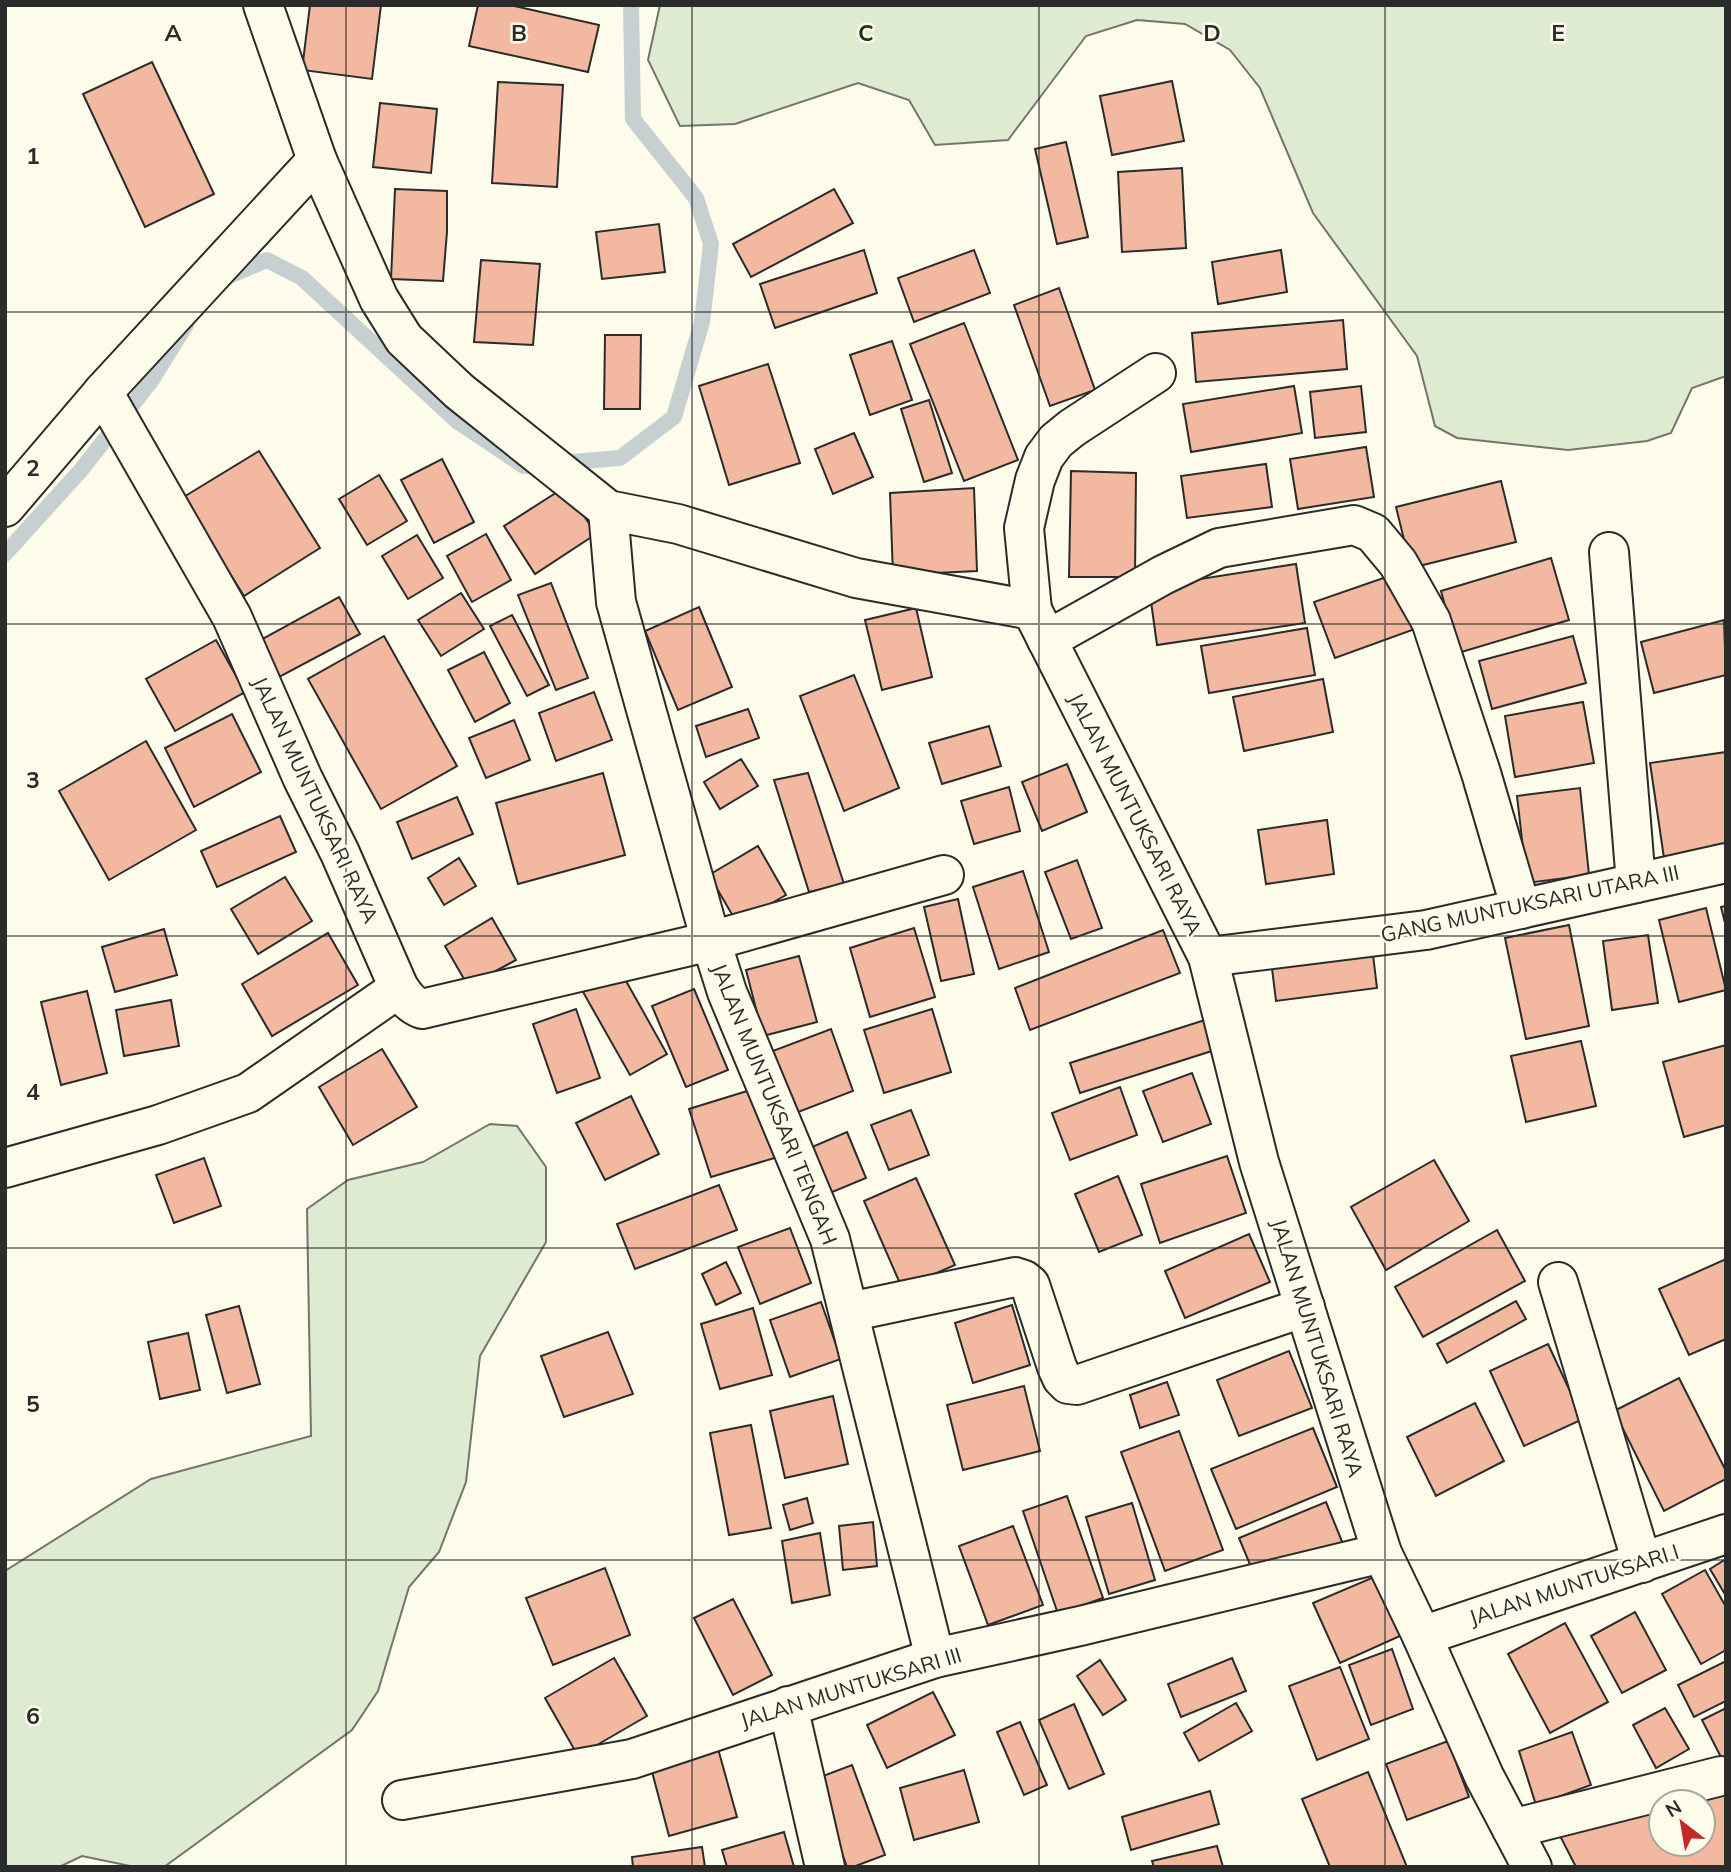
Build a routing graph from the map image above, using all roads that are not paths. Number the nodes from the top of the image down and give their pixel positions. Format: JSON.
{"nodes":[{"id":1,"x":262,"y":5,"type":"edge"},
{"id":2,"x":317,"y":160,"type":"junction"},
{"id":3,"x":1156,"y":373,"type":"dead end"},
{"id":4,"x":108,"y":401,"type":"junction"},
{"id":5,"x":5,"y":507,"type":"edge"},
{"id":6,"x":608,"y":510,"type":"junction"},
{"id":7,"x":1609,"y":552,"type":"dead end"},
{"id":8,"x":1039,"y":625,"type":"junction"},
{"id":9,"x":1726,"y":863,"type":"edge"},
{"id":10,"x":944,"y":875,"type":"dead end"},
{"id":11,"x":1636,"y":883,"type":"junction"},
{"id":12,"x":1521,"y":909,"type":"junction"},
{"id":13,"x":711,"y":941,"type":"junction"},
{"id":14,"x":1208,"y":957,"type":"junction"},
{"id":15,"x":400,"y":988,"type":"junction"},
{"id":16,"x":5,"y":1168,"type":"edge"},
{"id":17,"x":1558,"y":1282,"type":"dead end"},
{"id":18,"x":1305,"y":1307,"type":"junction"},
{"id":19,"x":849,"y":1312,"type":"junction"},
{"id":20,"x":1726,"y":1534,"type":"edge"},
{"id":21,"x":1382,"y":1553,"type":"junction"},
{"id":22,"x":1642,"y":1563,"type":"junction"},
{"id":23,"x":1422,"y":1636,"type":"junction"},
{"id":24,"x":936,"y":1658,"type":"junction"},
{"id":25,"x":788,"y":1706,"type":"junction"},
{"id":26,"x":1721,"y":1776,"type":"dead end"},
{"id":27,"x":402,"y":1800,"type":"dead end"},
{"id":28,"x":1512,"y":1829,"type":"junction"},
{"id":29,"x":825,"y":1867,"type":"edge"},
{"id":30,"x":1532,"y":1867,"type":"edge"}],
"edges":[{"from":1,"to":2,"type":"street"},
{"from":2,"to":4,"type":"street"},
{"from":2,"to":6,"type":"street"},
{"from":3,"to":8,"type":"street"},
{"from":4,"to":5,"type":"street"},
{"from":4,"to":15,"type":"street","name":"JALAN MUNTUKSARI RAYA"},
{"from":6,"to":8,"type":"street"},
{"from":6,"to":13,"type":"street","name":"JALAN MUNTUKSARI TENGAH"},
{"from":7,"to":11,"type":"street"},
{"from":8,"to":12,"type":"street"},
{"from":8,"to":14,"type":"street","name":"JALAN MUNTUKSARI RAYA"},
{"from":9,"to":11,"type":"street","name":"GANG MUNTUKSARI UTARA III"},
{"from":10,"to":13,"type":"street","name":"JALAN MUNTUKSARI RAYA"},
{"from":11,"to":12,"type":"street","name":"GANG MUNTUKSARI UTARA III"},
{"from":12,"to":14,"type":"street","name":"GANG MUNTUKSARI UTARA III"},
{"from":13,"to":15,"type":"street","name":"JALAN MUNTUKSARI RAYA"},
{"from":13,"to":19,"type":"street","name":"JALAN MUNTUKSARI TENGAH"},
{"from":14,"to":18,"type":"street","name":"JALAN MUNTUKSARI RAYA"},
{"from":15,"to":16,"type":"street"},
{"from":17,"to":22,"type":"street"},
{"from":18,"to":19,"type":"street"},
{"from":18,"to":21,"type":"street","name":"JALAN MUNTUKSARI RAYA"},
{"from":19,"to":24,"type":"street","name":"JALAN MUNTUKSARI TENGAH"},
{"from":20,"to":22,"type":"street","name":"JALAN MUNTUKSARI I"},
{"from":21,"to":23,"type":"street","name":"JALAN MUNTUKSARI RAYA"},
{"from":21,"to":24,"type":"street","name":"JALAN MUNTUKSARI III"},
{"from":22,"to":23,"type":"street","name":"JALAN MUNTUKSARI I"},
{"from":23,"to":28,"type":"street","name":"JALAN MUNTUKSARI RAYA"},
{"from":24,"to":25,"type":"street","name":"JALAN MUNTUKSARI III"},
{"from":25,"to":27,"type":"street","name":"JALAN MUNTUKSARI III"},
{"from":25,"to":29,"type":"street"},
{"from":26,"to":28,"type":"street"},
{"from":28,"to":30,"type":"street","name":"JALAN MUNTUKSARI RAYA"}]}
